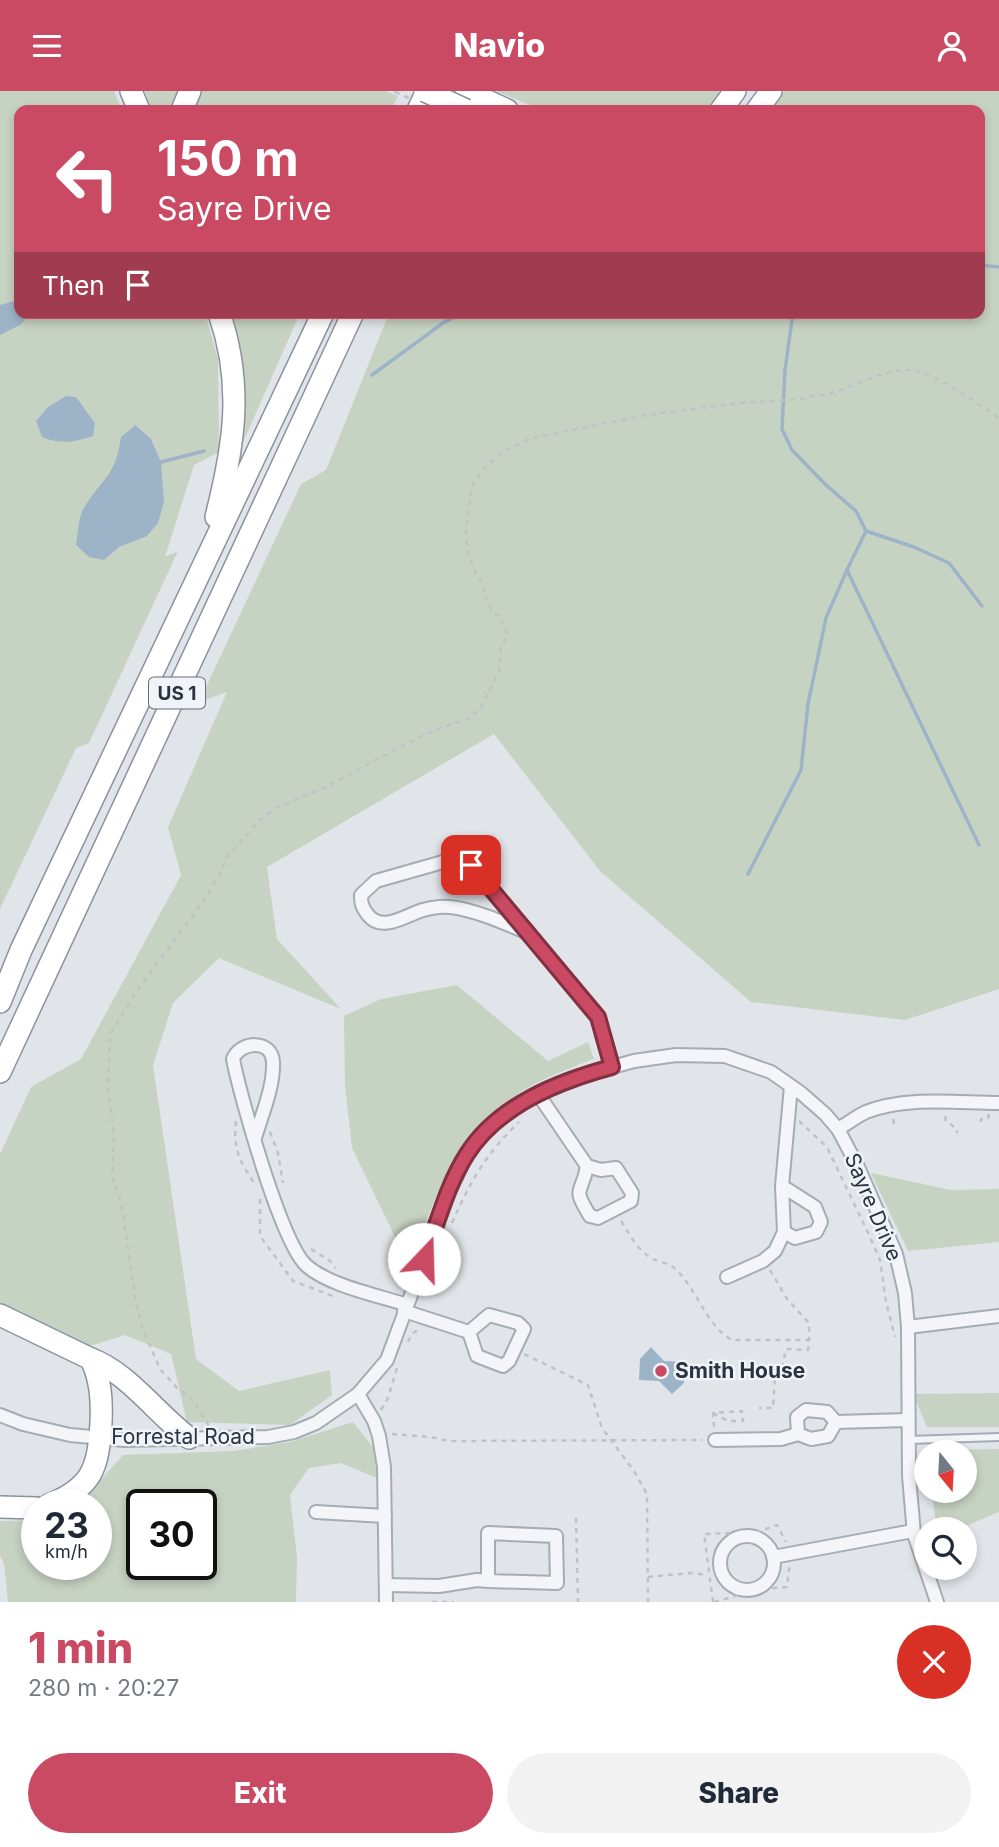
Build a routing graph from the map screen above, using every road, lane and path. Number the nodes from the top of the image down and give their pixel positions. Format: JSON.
{"nodes":[{"id":1,"x":426,"y":91,"type":"edge"},
{"id":2,"x":466,"y":91,"type":"edge"},
{"id":3,"x":455,"y":105,"type":"edge"},
{"id":4,"x":497,"y":105,"type":"edge"},
{"id":5,"x":221,"y":319,"type":"edge"},
{"id":6,"x":320,"y":319,"type":"edge"},
{"id":7,"x":350,"y":319,"type":"edge"},
{"id":8,"x":999,"y":418,"type":"edge"},
{"id":9,"x":205,"y":560,"type":"junction"},
{"id":10,"x":528,"y":933,"type":"junction"},
{"id":11,"x":22,"y":950,"type":"junction"},
{"id":12,"x":0,"y":979,"type":"edge"},
{"id":13,"x":0,"y":1002,"type":"edge"},
{"id":14,"x":612,"y":1067,"type":"junction"},
{"id":15,"x":0,"y":1072,"type":"edge"},
{"id":16,"x":791,"y":1086,"type":"junction"},
{"id":17,"x":538,"y":1094,"type":"junction"},
{"id":18,"x":999,"y":1103,"type":"edge"},
{"id":19,"x":789,"y":1110,"type":"junction"},
{"id":20,"x":989,"y":1113,"type":"dead end"},
{"id":21,"x":945,"y":1116,"type":"dead end"},
{"id":22,"x":524,"y":1117,"type":"dead end"},
{"id":23,"x":893,"y":1119,"type":"dead end"},
{"id":24,"x":981,"y":1122,"type":"dead end"},
{"id":25,"x":895,"y":1128,"type":"dead end"},
{"id":26,"x":270,"y":1129,"type":"dead end"},
{"id":27,"x":838,"y":1129,"type":"junction"},
{"id":28,"x":957,"y":1133,"type":"dead end"},
{"id":29,"x":255,"y":1137,"type":"junction"},
{"id":30,"x":587,"y":1166,"type":"junction"},
{"id":31,"x":782,"y":1186,"type":"junction"},
{"id":32,"x":285,"y":1193,"type":"dead end"},
{"id":33,"x":617,"y":1216,"type":"dead end"},
{"id":34,"x":452,"y":1224,"type":"dead end"},
{"id":35,"x":784,"y":1232,"type":"junction"},
{"id":36,"x":306,"y":1247,"type":"dead end"},
{"id":37,"x":337,"y":1269,"type":"dead end"},
{"id":38,"x":727,"y":1277,"type":"dead end"},
{"id":39,"x":406,"y":1308,"type":"junction"},
{"id":40,"x":0,"y":1315,"type":"edge"},
{"id":41,"x":999,"y":1315,"type":"edge"},
{"id":42,"x":432,"y":1320,"type":"junction"},
{"id":43,"x":908,"y":1327,"type":"junction"},
{"id":44,"x":469,"y":1332,"type":"junction"},
{"id":45,"x":895,"y":1341,"type":"dead end"},
{"id":46,"x":407,"y":1345,"type":"dead end"},
{"id":47,"x":523,"y":1354,"type":"dead end"},
{"id":48,"x":401,"y":1356,"type":"dead end"},
{"id":49,"x":91,"y":1359,"type":"junction"},
{"id":50,"x":358,"y":1394,"type":"junction"},
{"id":51,"x":759,"y":1408,"type":"dead end"},
{"id":52,"x":381,"y":1410,"type":"dead end"},
{"id":53,"x":713,"y":1413,"type":"junction"},
{"id":54,"x":0,"y":1415,"type":"edge"},
{"id":55,"x":908,"y":1420,"type":"junction"},
{"id":56,"x":836,"y":1422,"type":"junction"},
{"id":57,"x":211,"y":1429,"type":"dead end"},
{"id":58,"x":378,"y":1433,"type":"junction"},
{"id":59,"x":799,"y":1434,"type":"junction"},
{"id":60,"x":100,"y":1437,"type":"junction"},
{"id":61,"x":999,"y":1437,"type":"edge"},
{"id":62,"x":189,"y":1438,"type":"junction"},
{"id":63,"x":612,"y":1439,"type":"junction"},
{"id":64,"x":715,"y":1440,"type":"junction"},
{"id":65,"x":908,"y":1440,"type":"junction"},
{"id":66,"x":75,"y":1489,"type":"edge"},
{"id":67,"x":0,"y":1507,"type":"edge"},
{"id":68,"x":21,"y":1508,"type":"edge"},
{"id":69,"x":316,"y":1512,"type":"dead end"},
{"id":70,"x":384,"y":1516,"type":"junction"},
{"id":71,"x":576,"y":1518,"type":"dead end"},
{"id":72,"x":914,"y":1531,"type":"joint"},
{"id":73,"x":793,"y":1545,"type":"dead end"},
{"id":74,"x":773,"y":1557,"type":"junction"},
{"id":75,"x":796,"y":1562,"type":"dead end"},
{"id":76,"x":708,"y":1575,"type":"junction"},
{"id":77,"x":648,"y":1577,"type":"junction"},
{"id":78,"x":930,"y":1580,"type":"edge"},
{"id":79,"x":488,"y":1581,"type":"junction"},
{"id":80,"x":386,"y":1585,"type":"junction"},
{"id":81,"x":386,"y":1602,"type":"edge"},
{"id":82,"x":432,"y":1602,"type":"edge"},
{"id":83,"x":454,"y":1602,"type":"edge"},
{"id":84,"x":578,"y":1602,"type":"edge"},
{"id":85,"x":648,"y":1602,"type":"edge"},
{"id":86,"x":713,"y":1602,"type":"edge"},
{"id":87,"x":937,"y":1602,"type":"edge"}],
"edges":[{"from":1,"to":3,"type":"highway","bridge":true},
{"from":2,"to":4,"type":"highway"},
{"from":5,"to":9,"type":"highway"},
{"from":6,"to":9,"type":"highway","number":"US 1"},
{"from":7,"to":15,"type":"highway","number":"US 1"},
{"from":8,"to":57,"type":"path"},
{"from":9,"to":11,"type":"highway","number":"US 1"},
{"from":10,"to":10,"type":"street"},
{"from":10,"to":14,"type":"street"},
{"from":11,"to":12,"type":"highway"},
{"from":11,"to":13,"type":"highway","number":"US 1"},
{"from":14,"to":16,"type":"street","name":"Sayre Drive"},
{"from":14,"to":17,"type":"street","name":"Sayre Drive"},
{"from":16,"to":19,"type":"street"},
{"from":16,"to":27,"type":"street","name":"Sayre Drive"},
{"from":17,"to":30,"type":"street"},
{"from":17,"to":39,"type":"street","name":"Sayre Drive"},
{"from":18,"to":27,"type":"street","name":"Sayre Drive"},
{"from":19,"to":31,"type":"street"},
{"from":19,"to":45,"type":"path"},
{"from":20,"to":24,"type":"path"},
{"from":21,"to":28,"type":"path"},
{"from":22,"to":34,"type":"path"},
{"from":23,"to":25,"type":"path"},
{"from":26,"to":32,"type":"path"},
{"from":27,"to":43,"type":"street","name":"Sayre Drive"},
{"from":29,"to":29,"type":"street"},
{"from":29,"to":39,"type":"street"},
{"from":30,"to":30,"type":"street"},
{"from":31,"to":35,"type":"street"},
{"from":31,"to":35,"type":"street"},
{"from":33,"to":51,"type":"path"},
{"from":35,"to":38,"type":"street"},
{"from":36,"to":37,"type":"path"},
{"from":39,"to":42,"type":"street"},
{"from":39,"to":50,"type":"street","name":"Sayre Drive"},
{"from":40,"to":49,"type":"highway"},
{"from":41,"to":43,"type":"street"},
{"from":42,"to":44,"type":"street"},
{"from":42,"to":46,"type":"path"},
{"from":43,"to":55,"type":"street","name":"Sayre Drive"},
{"from":44,"to":44,"type":"street"},
{"from":47,"to":63,"type":"path"},
{"from":48,"to":52,"type":"path"},
{"from":49,"to":60,"type":"highway"},
{"from":49,"to":62,"type":"highway"},
{"from":50,"to":58,"type":"street"},
{"from":50,"to":62,"type":"street","name":"Forrestal Road"},
{"from":53,"to":53,"type":"path"},
{"from":53,"to":64,"type":"path"},
{"from":54,"to":60,"type":"street","name":"Forrestal Road"},
{"from":55,"to":56,"type":"street"},
{"from":55,"to":65,"type":"street","name":"Sayre Drive"},
{"from":56,"to":59,"type":"street"},
{"from":56,"to":59,"type":"street"},
{"from":58,"to":63,"type":"path"},
{"from":58,"to":70,"type":"street"},
{"from":59,"to":64,"type":"street"},
{"from":60,"to":62,"type":"street","name":"Forrestal Road"},
{"from":60,"to":66,"type":"highway"},
{"from":61,"to":65,"type":"lane"},
{"from":63,"to":64,"type":"path"},
{"from":63,"to":77,"type":"path"},
{"from":65,"to":72,"type":"street","name":"Sayre Drive"},
{"from":67,"to":68,"type":"highway"},
{"from":69,"to":70,"type":"street"},
{"from":70,"to":80,"type":"street"},
{"from":71,"to":84,"type":"path"},
{"from":72,"to":74,"type":"street"},
{"from":73,"to":76,"type":"path"},
{"from":74,"to":74,"type":"street"},
{"from":75,"to":86,"type":"path"},
{"from":76,"to":77,"type":"path"},
{"from":76,"to":86,"type":"path"},
{"from":77,"to":85,"type":"path"},
{"from":78,"to":87,"type":"street","name":"Sayre Drive"},
{"from":79,"to":79,"type":"street"},
{"from":79,"to":80,"type":"street"},
{"from":80,"to":81,"type":"street"},
{"from":82,"to":83,"type":"path"}]}
